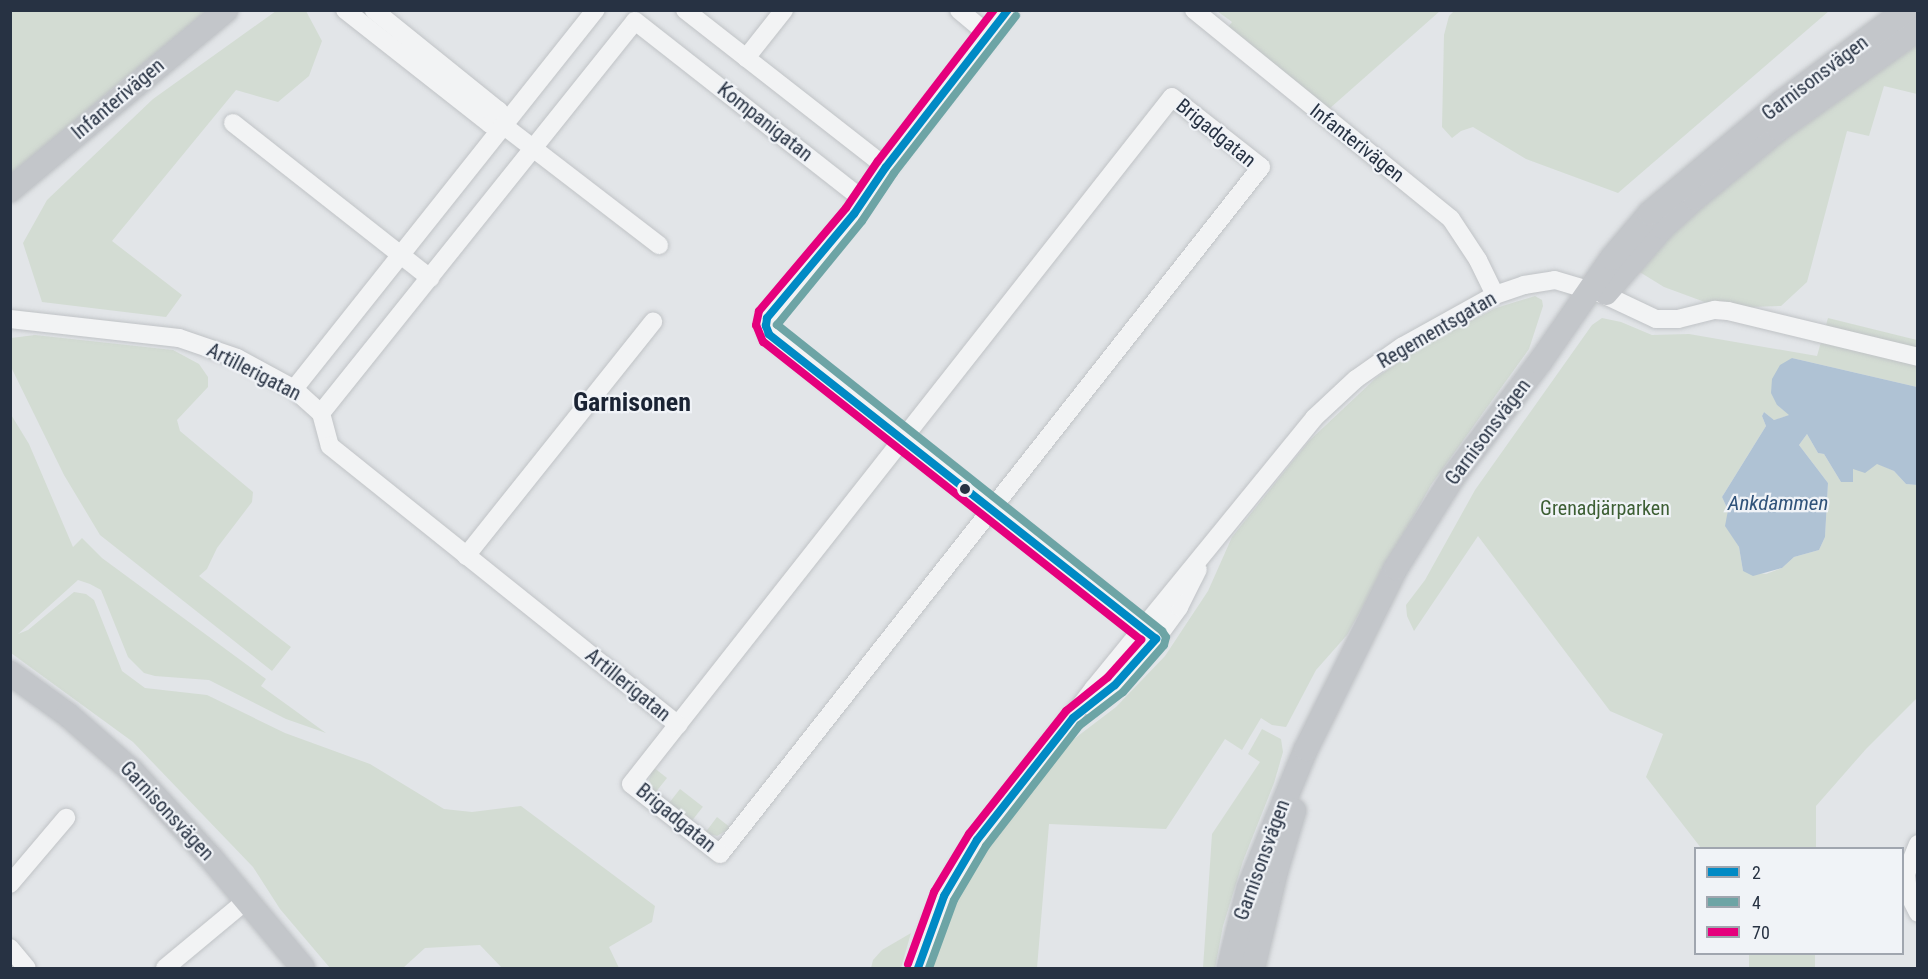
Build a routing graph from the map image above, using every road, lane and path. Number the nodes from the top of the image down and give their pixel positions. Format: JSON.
{"nodes":[{"id":1,"x":226,"y":10,"type":"edge"},
{"id":2,"x":345,"y":10,"type":"edge"},
{"id":3,"x":374,"y":10,"type":"edge"},
{"id":4,"x":596,"y":10,"type":"edge"},
{"id":5,"x":685,"y":10,"type":"edge"},
{"id":6,"x":784,"y":10,"type":"edge"},
{"id":7,"x":959,"y":10,"type":"edge"},
{"id":8,"x":1008,"y":10,"type":"edge"},
{"id":9,"x":1194,"y":10,"type":"edge"},
{"id":10,"x":1906,"y":10,"type":"edge"},
{"id":11,"x":628,"y":16,"type":"edge"},
{"id":12,"x":1917,"y":29,"type":"edge"},
{"id":13,"x":989,"y":35,"type":"junction"},
{"id":14,"x":746,"y":58,"type":"junction"},
{"id":15,"x":464,"y":94,"type":"junction"},
{"id":16,"x":233,"y":123,"type":"dead end"},
{"id":17,"x":503,"y":125,"type":"junction"},
{"id":18,"x":533,"y":149,"type":"junction"},
{"id":19,"x":886,"y":167,"type":"junction"},
{"id":20,"x":10,"y":190,"type":"edge"},
{"id":21,"x":862,"y":199,"type":"junction"},
{"id":22,"x":659,"y":245,"type":"dead end"},
{"id":23,"x":401,"y":256,"type":"junction"},
{"id":24,"x":430,"y":278,"type":"junction"},
{"id":25,"x":1597,"y":292,"type":"junction"},
{"id":26,"x":1495,"y":295,"type":"junction"},
{"id":27,"x":10,"y":319,"type":"edge"},
{"id":28,"x":653,"y":322,"type":"dead end"},
{"id":29,"x":1917,"y":357,"type":"edge"},
{"id":30,"x":294,"y":388,"type":"junction"},
{"id":31,"x":321,"y":413,"type":"junction"},
{"id":32,"x":903,"y":439,"type":"junction"},
{"id":33,"x":991,"y":510,"type":"junction"},
{"id":34,"x":466,"y":556,"type":"junction"},
{"id":35,"x":1150,"y":634,"type":"junction"},
{"id":36,"x":10,"y":673,"type":"edge"},
{"id":37,"x":678,"y":725,"type":"junction"},
{"id":38,"x":66,"y":818,"type":"dead end"},
{"id":39,"x":1917,"y":844,"type":"edge"},
{"id":40,"x":10,"y":884,"type":"edge"},
{"id":41,"x":247,"y":900,"type":"junction"},
{"id":42,"x":1917,"y":913,"type":"edge"},
{"id":43,"x":10,"y":948,"type":"edge"},
{"id":44,"x":27,"y":969,"type":"edge"},
{"id":45,"x":165,"y":969,"type":"edge"},
{"id":46,"x":303,"y":969,"type":"edge"},
{"id":47,"x":918,"y":969,"type":"edge"},
{"id":48,"x":1229,"y":969,"type":"edge"},
{"id":49,"x":1253,"y":969,"type":"edge"}],
"edges":[{"from":1,"to":20,"type":"street","name":"Infanterivägen"},
{"from":2,"to":15,"type":"street"},
{"from":3,"to":15,"type":"street"},
{"from":4,"to":17,"type":"street"},
{"from":5,"to":14,"type":"street","name":"Kompanigatan"},
{"from":6,"to":14,"type":"street","name":"Kompanigatan"},
{"from":7,"to":13,"type":"street"},
{"from":8,"to":13,"type":"street"},
{"from":9,"to":26,"type":"street","name":"Infanterivägen"},
{"from":10,"to":25,"type":"street","name":"Garnisonsvägen"},
{"from":11,"to":18,"type":"street","name":"Kompanigatan"},
{"from":11,"to":21,"type":"street","name":"Kompanigatan"},
{"from":12,"to":25,"type":"street","name":"Garnisonsvägen"},
{"from":13,"to":19,"type":"street"},
{"from":14,"to":19,"type":"street","name":"Kompanigatan"},
{"from":15,"to":17,"type":"street"},
{"from":16,"to":23,"type":"street"},
{"from":17,"to":18,"type":"street"},
{"from":17,"to":23,"type":"street"},
{"from":18,"to":22,"type":"street"},
{"from":18,"to":24,"type":"street","name":"Kompanigatan"},
{"from":19,"to":21,"type":"street"},
{"from":21,"to":32,"type":"street"},
{"from":23,"to":24,"type":"street"},
{"from":23,"to":30,"type":"street"},
{"from":24,"to":31,"type":"street","name":"Kompanigatan"},
{"from":25,"to":26,"type":"street","name":"Regementsgatan"},
{"from":25,"to":29,"type":"street","name":"Regementsgatan"},
{"from":25,"to":48,"type":"street","name":"Garnisonsvägen"},
{"from":25,"to":49,"type":"street","name":"Garnisonsvägen"},
{"from":26,"to":35,"type":"street","name":"Regementsgatan"},
{"from":27,"to":30,"type":"street","name":"Artillerigatan"},
{"from":28,"to":34,"type":"street"},
{"from":30,"to":31,"type":"street","name":"Artillerigatan"},
{"from":31,"to":34,"type":"street","name":"Artillerigatan"},
{"from":32,"to":33,"type":"street"},
{"from":32,"to":33,"type":"street","name":"Brigadgatan"},
{"from":32,"to":37,"type":"street","name":"Brigadgatan"},
{"from":33,"to":35,"type":"street"},
{"from":33,"to":37,"type":"street","name":"Brigadgatan"},
{"from":34,"to":37,"type":"street","name":"Artillerigatan"},
{"from":35,"to":47,"type":"street","name":"Regementsgatan"},
{"from":36,"to":41,"type":"street","name":"Garnisonsvägen"},
{"from":38,"to":40,"type":"street"},
{"from":39,"to":42,"type":"street"},
{"from":41,"to":45,"type":"street"},
{"from":41,"to":46,"type":"street","name":"Garnisonsvägen"},
{"from":43,"to":44,"type":"street"}]}
